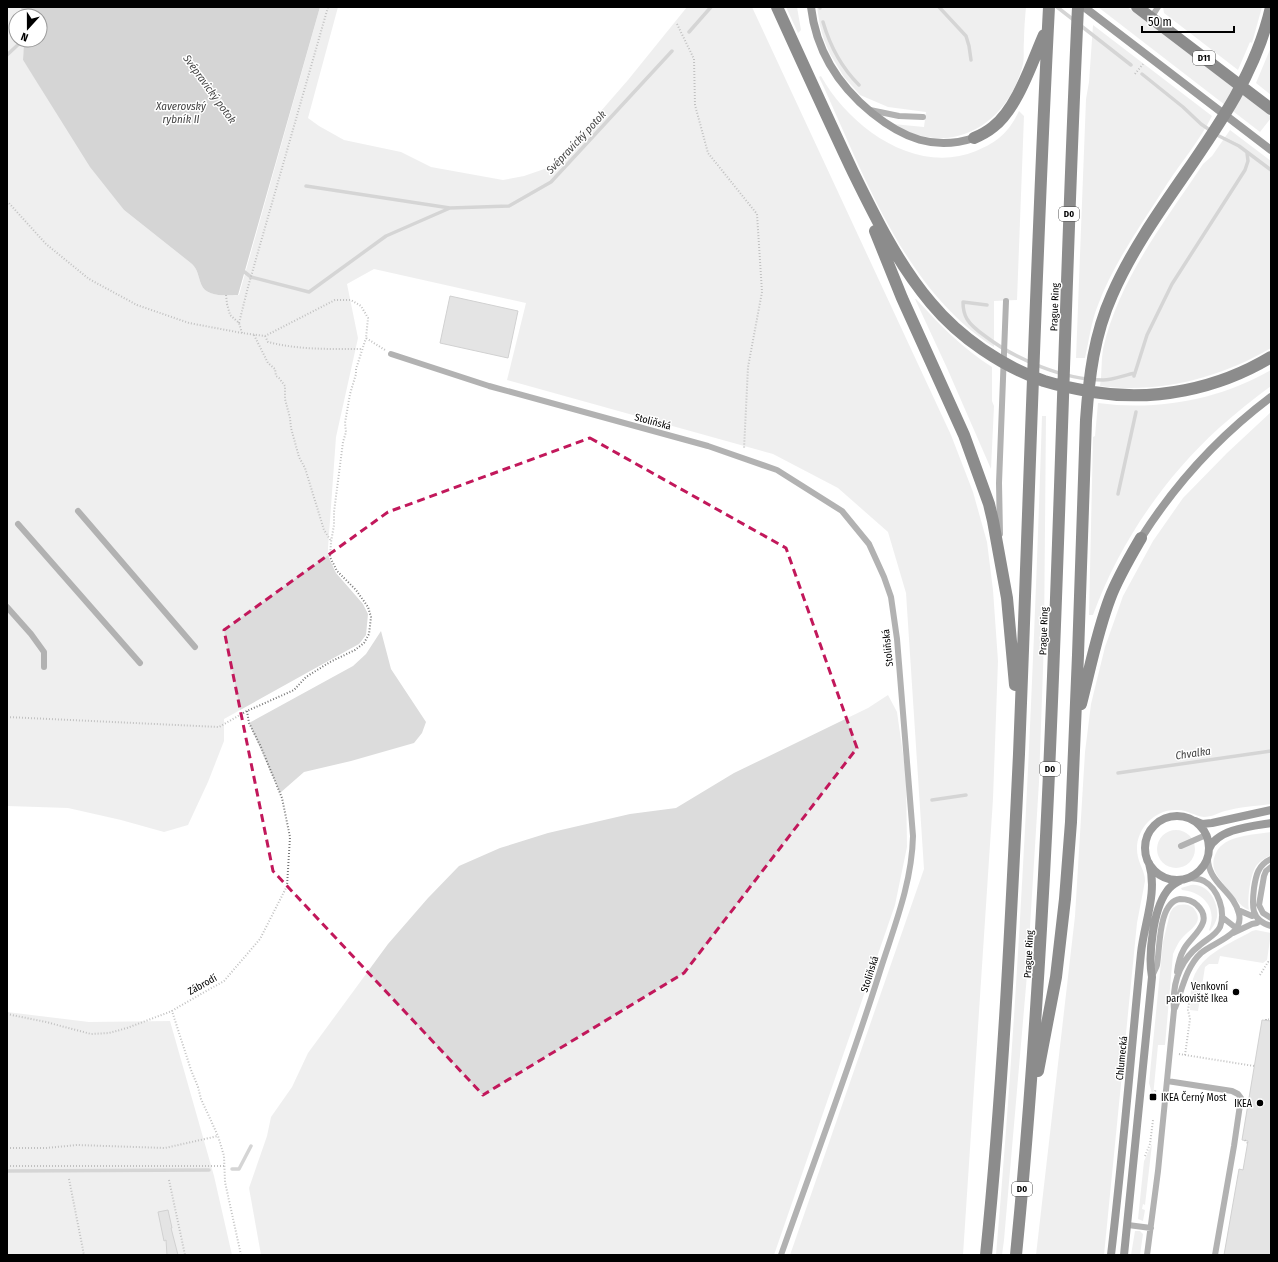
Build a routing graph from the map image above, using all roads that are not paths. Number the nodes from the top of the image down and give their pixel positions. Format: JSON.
{"nodes":[{"id":1,"x":776,"y":7,"type":"edge"},
{"id":2,"x":811,"y":7,"type":"edge"},
{"id":3,"x":1048,"y":7,"type":"edge"},
{"id":4,"x":1078,"y":7,"type":"edge"},
{"id":5,"x":1084,"y":7,"type":"edge"},
{"id":6,"x":1137,"y":7,"type":"edge"},
{"id":7,"x":1158,"y":7,"type":"edge"},
{"id":8,"x":1271,"y":7,"type":"edge"},
{"id":9,"x":1151,"y":18,"type":"junction"},
{"id":10,"x":1043,"y":47,"type":"junction"},
{"id":11,"x":867,"y":109,"type":"junction"},
{"id":12,"x":1271,"y":109,"type":"edge"},
{"id":13,"x":923,"y":118,"type":"dead end"},
{"id":14,"x":974,"y":138,"type":"joint"},
{"id":15,"x":1271,"y":150,"type":"edge"},
{"id":16,"x":847,"y":159,"type":"junction"},
{"id":17,"x":1006,"y":301,"type":"dead end"},
{"id":18,"x":391,"y":354,"type":"road end"},
{"id":19,"x":1271,"y":357,"type":"edge"},
{"id":20,"x":1271,"y":397,"type":"edge"},
{"id":21,"x":78,"y":511,"type":"dead end"},
{"id":22,"x":18,"y":524,"type":"dead end"},
{"id":23,"x":1141,"y":538,"type":"joint"},
{"id":24,"x":1001,"y":563,"type":"junction"},
{"id":25,"x":7,"y":607,"type":"edge"},
{"id":26,"x":195,"y":646,"type":"dead end"},
{"id":27,"x":140,"y":663,"type":"dead end"},
{"id":28,"x":44,"y":667,"type":"dead end"},
{"id":29,"x":1075,"y":729,"type":"junction"},
{"id":30,"x":1020,"y":731,"type":"junction"},
{"id":31,"x":1271,"y":810,"type":"edge"},
{"id":32,"x":1193,"y":820,"type":"junction"},
{"id":33,"x":1271,"y":823,"type":"edge"},
{"id":34,"x":1206,"y":835,"type":"junction"},
{"id":35,"x":1181,"y":846,"type":"dead end"},
{"id":36,"x":1208,"y":852,"type":"junction"},
{"id":37,"x":1271,"y":859,"type":"edge"},
{"id":38,"x":1148,"y":863,"type":"junction"},
{"id":39,"x":1271,"y":867,"type":"edge"},
{"id":40,"x":1184,"y":879,"type":"junction"},
{"id":41,"x":1238,"y":910,"type":"junction"},
{"id":42,"x":1252,"y":916,"type":"dead end"},
{"id":43,"x":1222,"y":917,"type":"junction"},
{"id":44,"x":1271,"y":918,"type":"edge"},
{"id":45,"x":1257,"y":923,"type":"dead end"},
{"id":46,"x":1271,"y":926,"type":"edge"},
{"id":47,"x":1239,"y":928,"type":"junction"},
{"id":48,"x":1152,"y":978,"type":"junction"},
{"id":49,"x":1175,"y":981,"type":"junction"},
{"id":50,"x":1174,"y":1010,"type":"junction"},
{"id":51,"x":1167,"y":1081,"type":"junction"},
{"id":52,"x":1028,"y":1124,"type":"junction"},
{"id":53,"x":1128,"y":1225,"type":"junction"},
{"id":54,"x":1151,"y":1228,"type":"junction"},
{"id":55,"x":781,"y":1255,"type":"edge"},
{"id":56,"x":986,"y":1255,"type":"edge"},
{"id":57,"x":1016,"y":1255,"type":"edge"},
{"id":58,"x":1111,"y":1255,"type":"edge"},
{"id":59,"x":1124,"y":1255,"type":"edge"},
{"id":60,"x":1147,"y":1255,"type":"edge"},
{"id":61,"x":1215,"y":1255,"type":"edge"}],
"edges":[{"from":1,"to":16,"type":"highway"},
{"from":2,"to":11,"type":"main road"},
{"from":3,"to":10,"type":"highway","name":"Prague Ring"},
{"from":4,"to":52,"type":"highway","name":"Prague Ring","number":"D0"},
{"from":5,"to":15,"type":"main road"},
{"from":6,"to":9,"type":"highway","number":"D11"},
{"from":7,"to":9,"type":"lane"},
{"from":8,"to":29,"type":"highway"},
{"from":9,"to":12,"type":"highway","number":"D11"},
{"from":10,"to":14,"type":"highway"},
{"from":10,"to":30,"type":"highway","name":"Prague Ring"},
{"from":11,"to":13,"type":"lane"},
{"from":11,"to":14,"type":"main road"},
{"from":16,"to":19,"type":"highway"},
{"from":16,"to":24,"type":"highway"},
{"from":17,"to":24,"type":"lane"},
{"from":18,"to":55,"type":"lane","name":"Stoliňská"},
{"from":20,"to":23,"type":"main road"},
{"from":21,"to":26,"type":"lane"},
{"from":22,"to":27,"type":"lane"},
{"from":23,"to":29,"type":"highway"},
{"from":24,"to":30,"type":"highway"},
{"from":25,"to":28,"type":"lane"},
{"from":29,"to":52,"type":"highway"},
{"from":30,"to":56,"type":"highway","name":"Prague Ring"},
{"from":31,"to":32,"type":"main road"},
{"from":32,"to":34,"type":"main road"},
{"from":32,"to":38,"type":"main road"},
{"from":33,"to":36,"type":"main road"},
{"from":34,"to":35,"type":"lane"},
{"from":34,"to":36,"type":"main road"},
{"from":36,"to":40,"type":"main road"},
{"from":36,"to":41,"type":"lane"},
{"from":37,"to":46,"type":"lane"},
{"from":38,"to":40,"type":"main road"},
{"from":38,"to":58,"type":"main road","name":"Chlumecká"},
{"from":39,"to":44,"type":"lane"},
{"from":40,"to":43,"type":"lane"},
{"from":40,"to":48,"type":"main road"},
{"from":41,"to":42,"type":"lane"},
{"from":41,"to":47,"type":"lane"},
{"from":43,"to":47,"type":"lane"},
{"from":43,"to":49,"type":"lane"},
{"from":45,"to":47,"type":"lane"},
{"from":47,"to":50,"type":"lane"},
{"from":48,"to":49,"type":"lane"},
{"from":48,"to":53,"type":"main road"},
{"from":49,"to":50,"type":"lane"},
{"from":50,"to":51,"type":"lane"},
{"from":51,"to":54,"type":"lane"},
{"from":51,"to":61,"type":"lane"},
{"from":52,"to":57,"type":"highway","name":"Prague Ring","number":"D0"},
{"from":53,"to":54,"type":"lane"},
{"from":53,"to":59,"type":"main road"},
{"from":54,"to":60,"type":"lane"}]}
